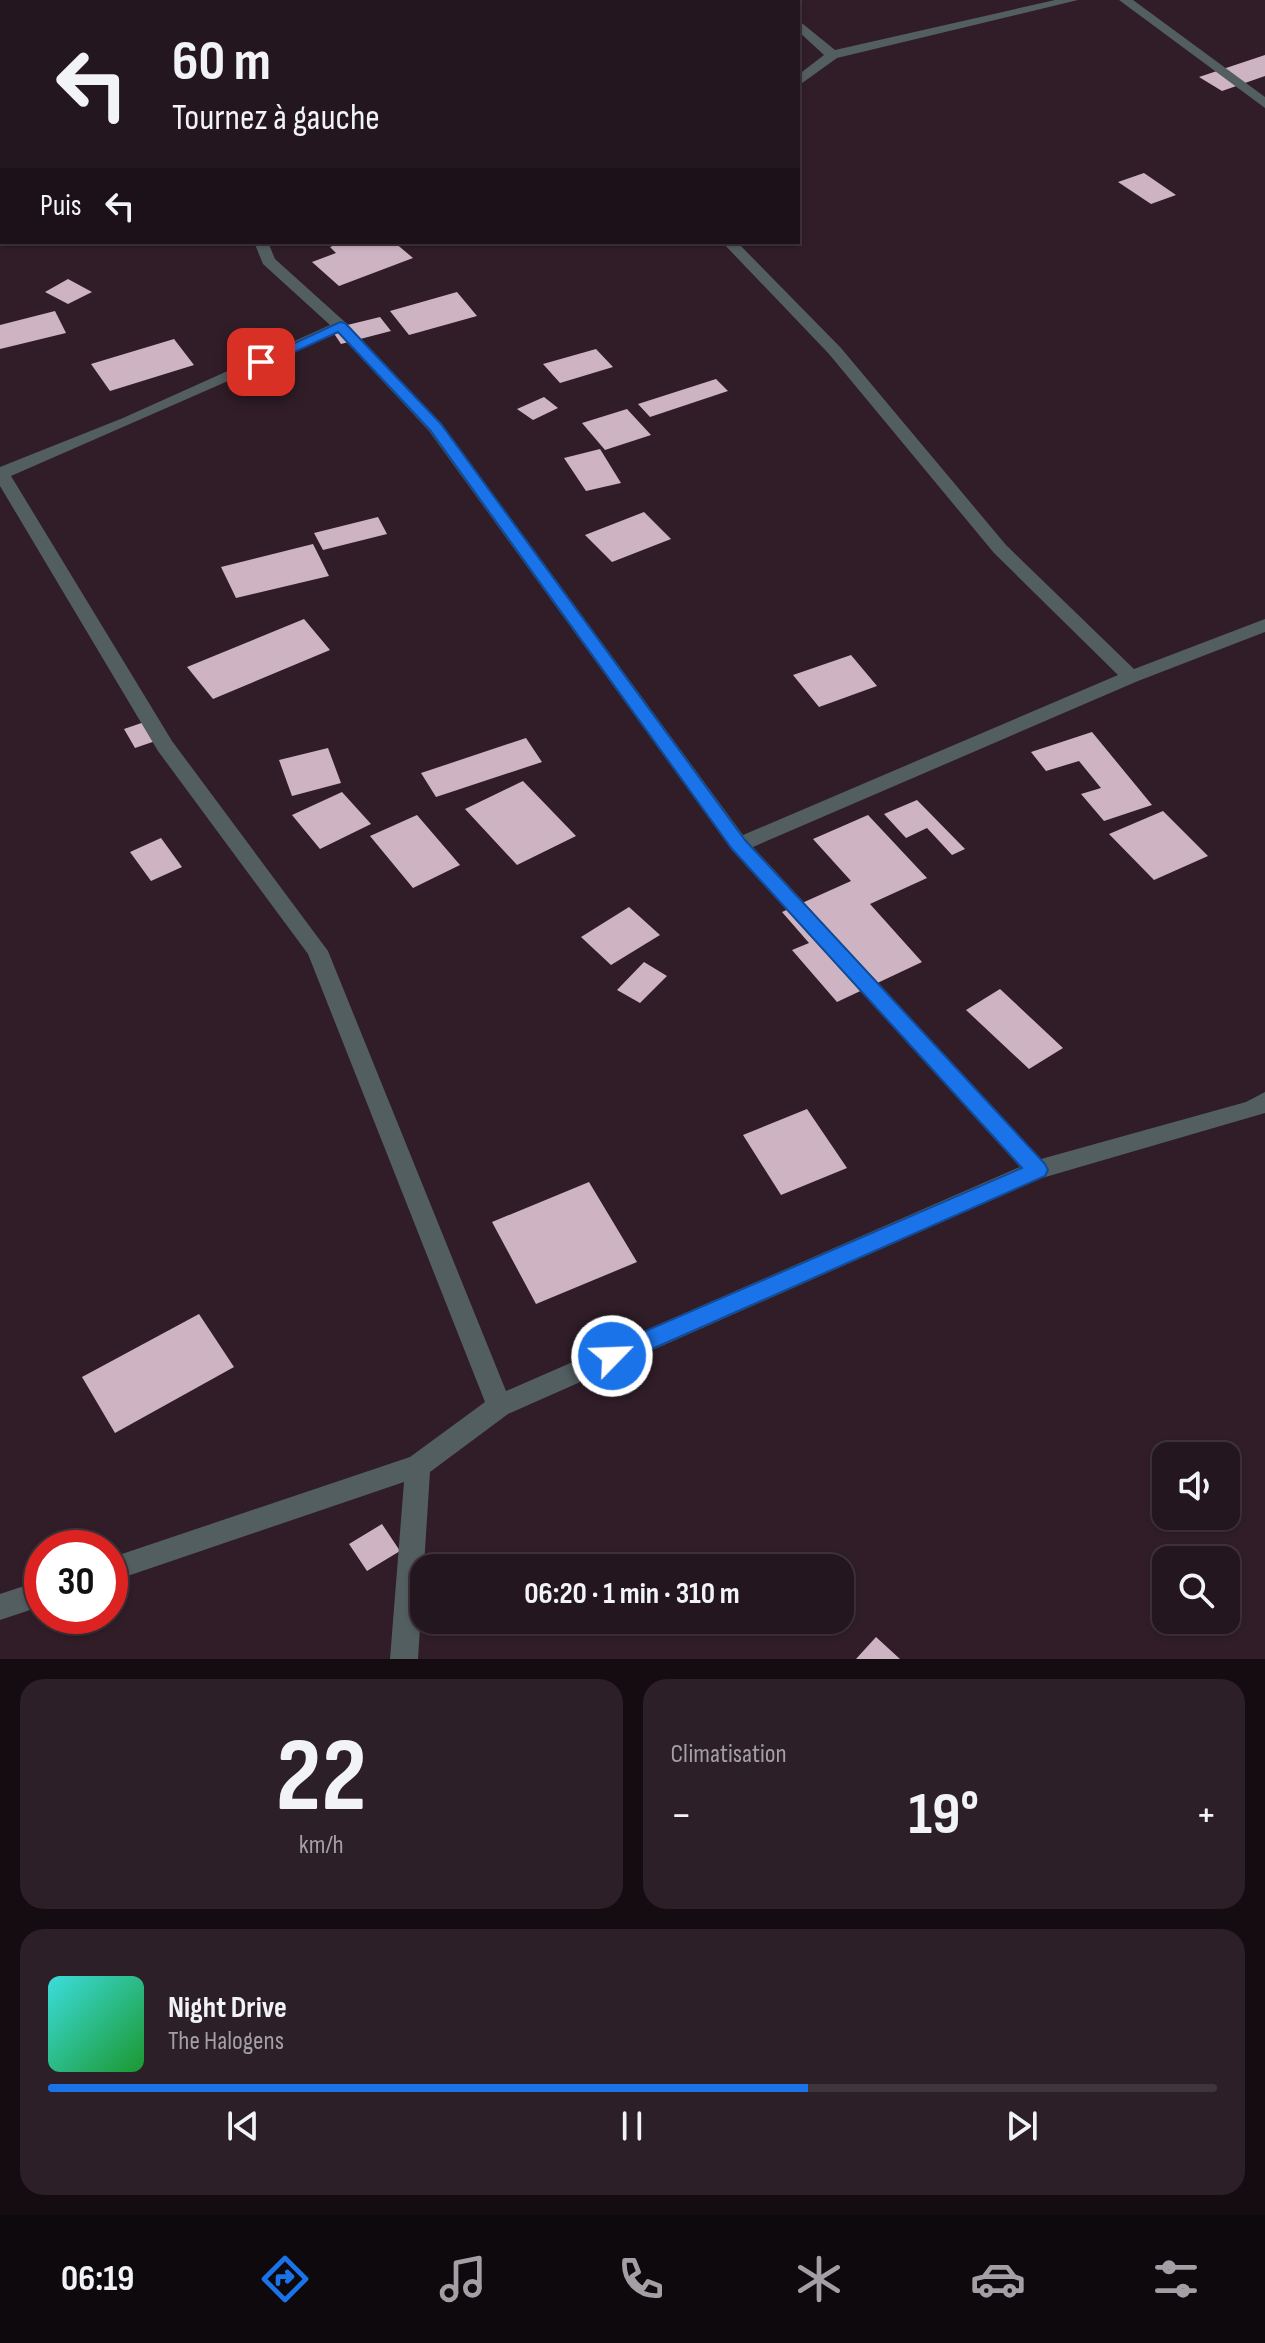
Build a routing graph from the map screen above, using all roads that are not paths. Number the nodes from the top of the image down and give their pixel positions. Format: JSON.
{"nodes":[{"id":1,"x":1072,"y":0,"type":"edge"},
{"id":2,"x":1125,"y":0,"type":"edge"},
{"id":3,"x":800,"y":26,"type":"edge"},
{"id":4,"x":832,"y":55,"type":"junction"},
{"id":5,"x":800,"y":80,"type":"edge"},
{"id":6,"x":1265,"y":104,"type":"edge"},
{"id":7,"x":262,"y":244,"type":"edge"},
{"id":8,"x":731,"y":244,"type":"edge"},
{"id":9,"x":340,"y":326,"type":"junction"},
{"id":10,"x":0,"y":474,"type":"edge"},
{"id":11,"x":1265,"y":625,"type":"edge"},
{"id":12,"x":1131,"y":677,"type":"junction"},
{"id":13,"x":739,"y":845,"type":"junction"},
{"id":14,"x":1265,"y":1101,"type":"edge"},
{"id":15,"x":1037,"y":1170,"type":"junction"},
{"id":16,"x":499,"y":1406,"type":"junction"},
{"id":17,"x":418,"y":1466,"type":"junction"},
{"id":18,"x":128,"y":1564,"type":"edge"},
{"id":19,"x":24,"y":1599,"type":"edge"},
{"id":20,"x":0,"y":1607,"type":"edge"},
{"id":21,"x":404,"y":1659,"type":"edge"}],
"edges":[{"from":1,"to":4,"type":"street"},
{"from":2,"to":6,"type":"street"},
{"from":3,"to":4,"type":"street"},
{"from":4,"to":5,"type":"street"},
{"from":7,"to":9,"type":"street"},
{"from":8,"to":12,"type":"street"},
{"from":9,"to":10,"type":"street"},
{"from":9,"to":13,"type":"street"},
{"from":10,"to":16,"type":"street"},
{"from":11,"to":12,"type":"street"},
{"from":12,"to":13,"type":"street"},
{"from":13,"to":15,"type":"street"},
{"from":14,"to":15,"type":"street"},
{"from":15,"to":16,"type":"street"},
{"from":16,"to":17,"type":"street"},
{"from":17,"to":18,"type":"street"},
{"from":17,"to":21,"type":"street"},
{"from":19,"to":20,"type":"street"}]}
